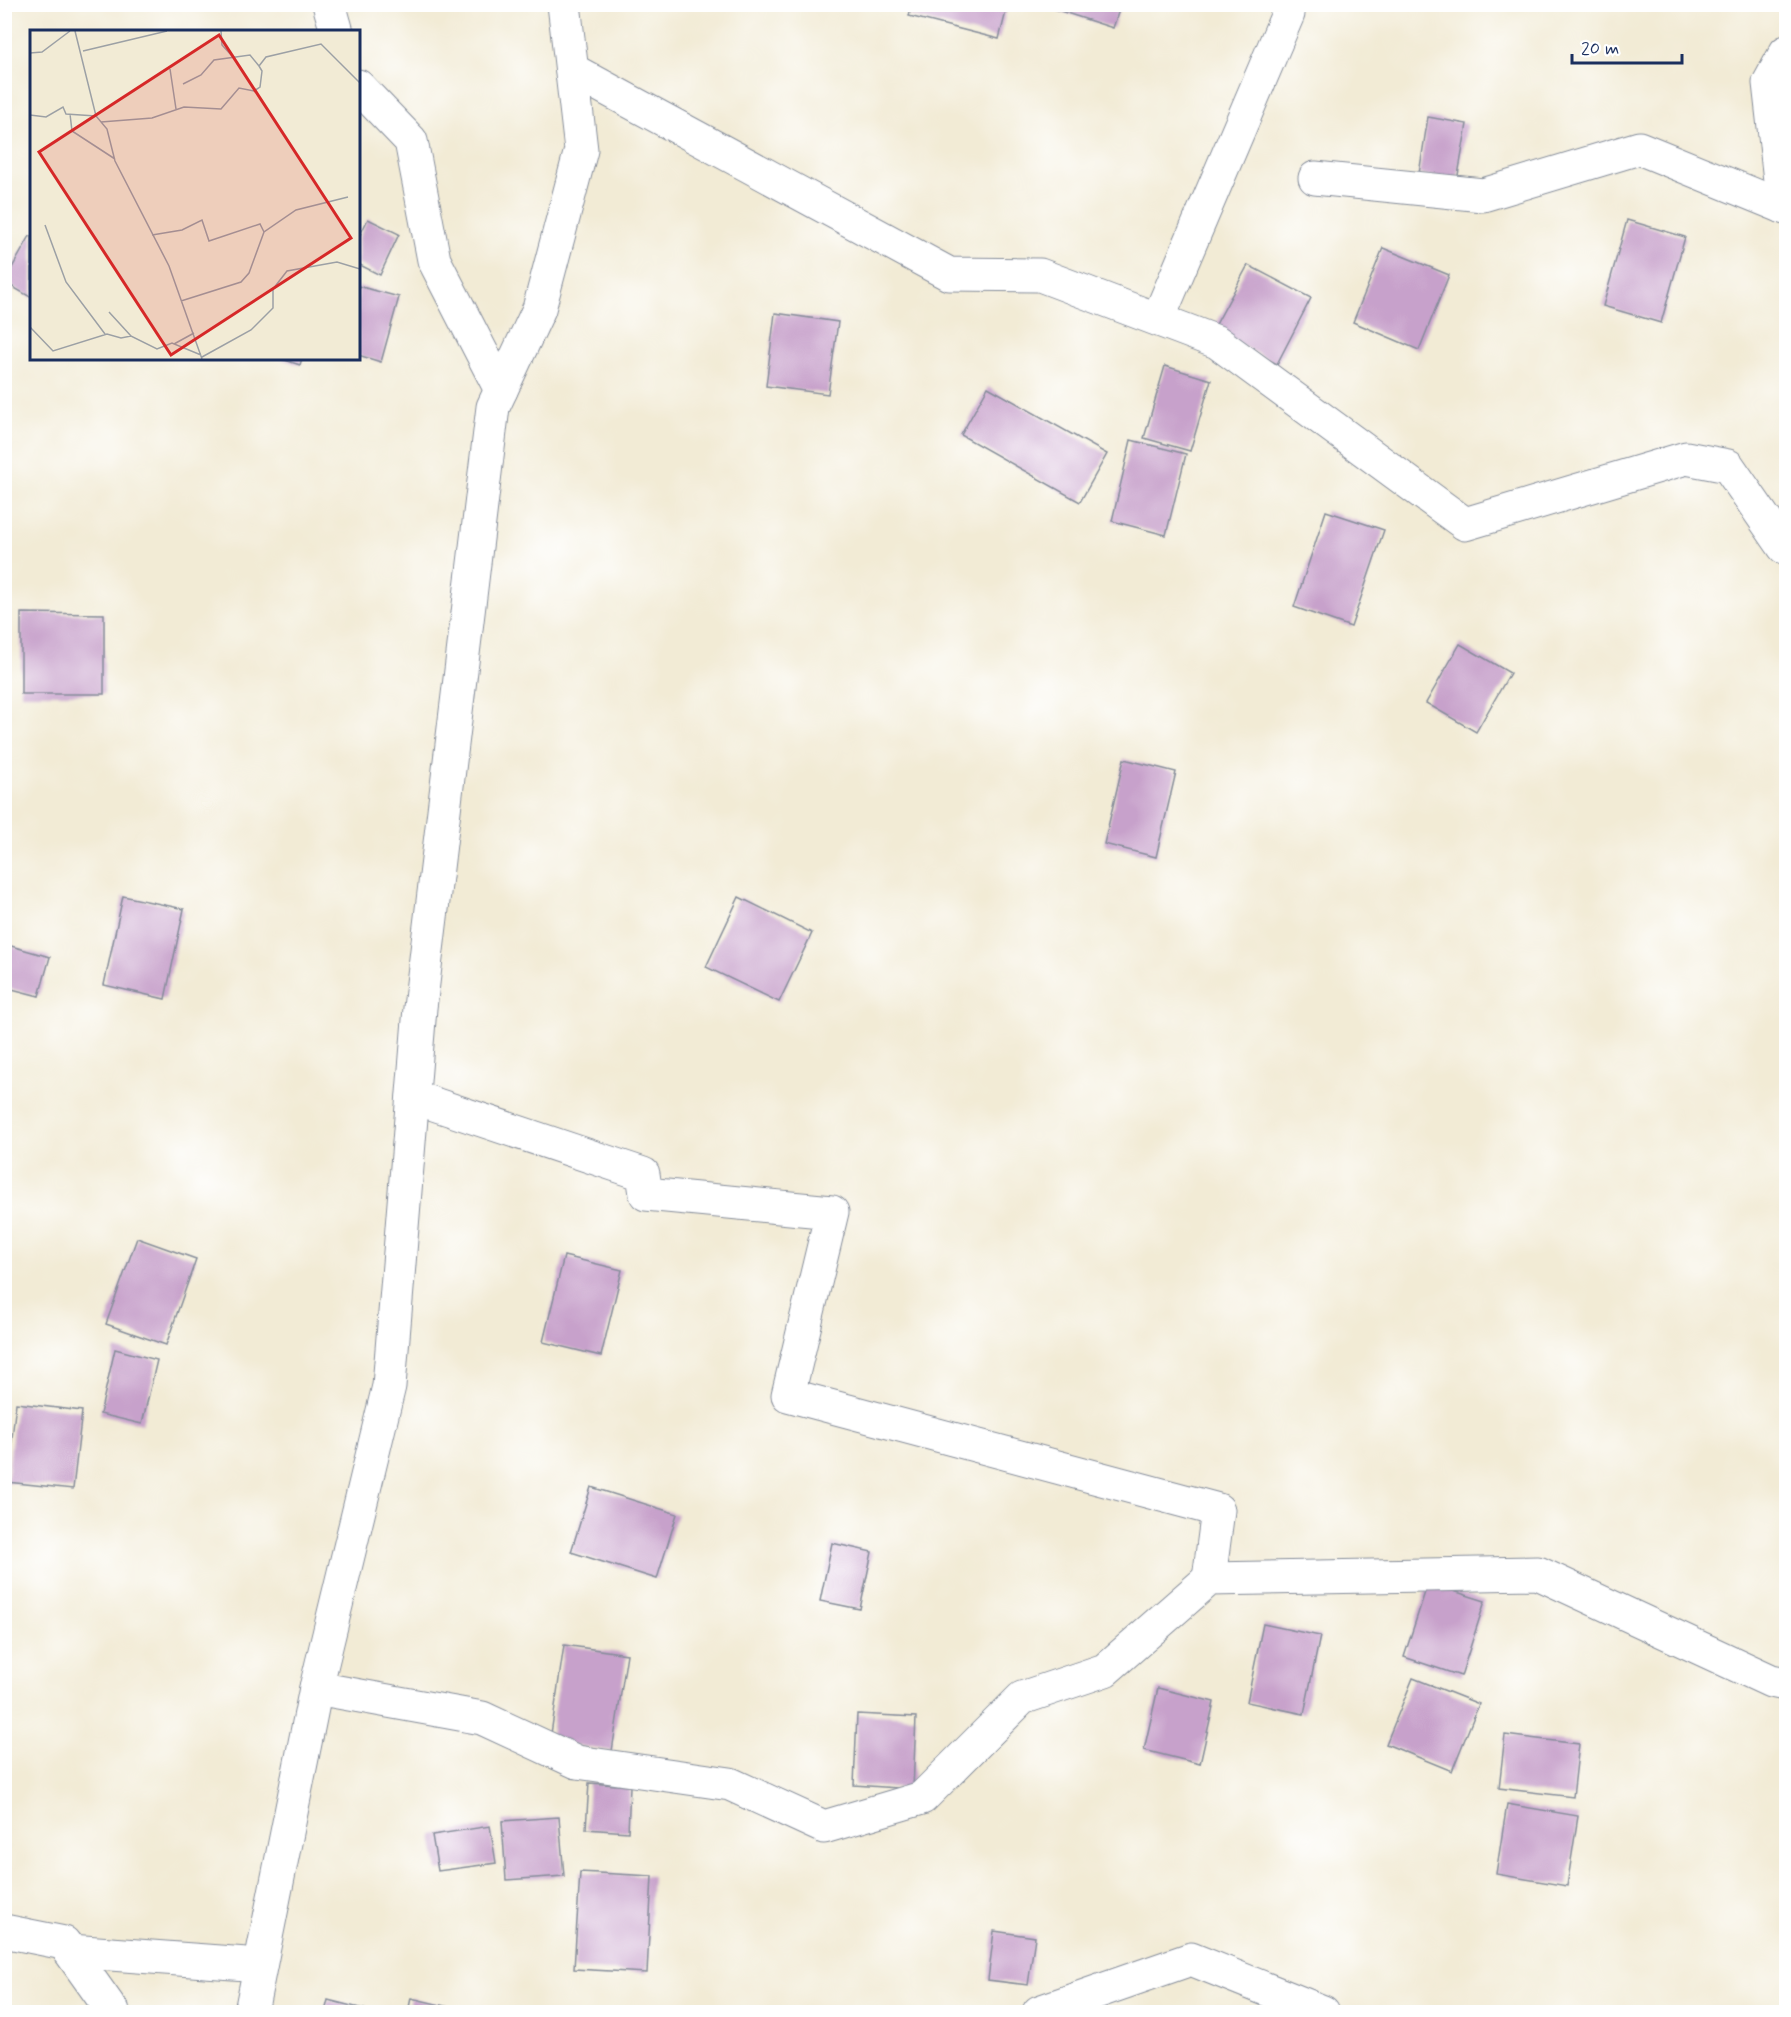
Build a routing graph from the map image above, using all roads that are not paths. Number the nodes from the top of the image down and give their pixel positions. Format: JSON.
{"nodes":[{"id":1,"x":329,"y":4,"type":"edge"},
{"id":2,"x":564,"y":4,"type":"edge"},
{"id":3,"x":1288,"y":14,"type":"dead end"},
{"id":4,"x":336,"y":30,"type":"edge"},
{"id":5,"x":1786,"y":52,"type":"edge"},
{"id":6,"x":572,"y":70,"type":"junction"},
{"id":7,"x":360,"y":88,"type":"edge"},
{"id":8,"x":1315,"y":178,"type":"dead end"},
{"id":9,"x":1785,"y":207,"type":"edge"},
{"id":10,"x":1158,"y":319,"type":"junction"},
{"id":11,"x":501,"y":390,"type":"junction"},
{"id":12,"x":1786,"y":547,"type":"edge"},
{"id":13,"x":413,"y":1097,"type":"junction"},
{"id":14,"x":1209,"y":1579,"type":"junction"},
{"id":15,"x":1786,"y":1684,"type":"edge"},
{"id":16,"x":316,"y":1689,"type":"junction"},
{"id":17,"x":4,"y":1931,"type":"edge"},
{"id":18,"x":70,"y":1951,"type":"junction"},
{"id":19,"x":260,"y":1965,"type":"junction"},
{"id":20,"x":113,"y":2013,"type":"edge"},
{"id":21,"x":251,"y":2013,"type":"edge"},
{"id":22,"x":1039,"y":2013,"type":"edge"},
{"id":23,"x":1323,"y":2013,"type":"edge"}],
"edges":[{"from":1,"to":4,"type":"street"},
{"from":2,"to":6,"type":"street"},
{"from":3,"to":10,"type":"street"},
{"from":5,"to":9,"type":"street"},
{"from":6,"to":10,"type":"street"},
{"from":6,"to":11,"type":"street"},
{"from":7,"to":11,"type":"street"},
{"from":8,"to":9,"type":"street"},
{"from":10,"to":12,"type":"street"},
{"from":11,"to":13,"type":"street"},
{"from":13,"to":14,"type":"street"},
{"from":13,"to":16,"type":"street"},
{"from":14,"to":15,"type":"street"},
{"from":14,"to":16,"type":"street"},
{"from":16,"to":19,"type":"street"},
{"from":17,"to":18,"type":"street"},
{"from":18,"to":19,"type":"street"},
{"from":18,"to":20,"type":"street"},
{"from":19,"to":21,"type":"street"},
{"from":22,"to":23,"type":"street"}]}
